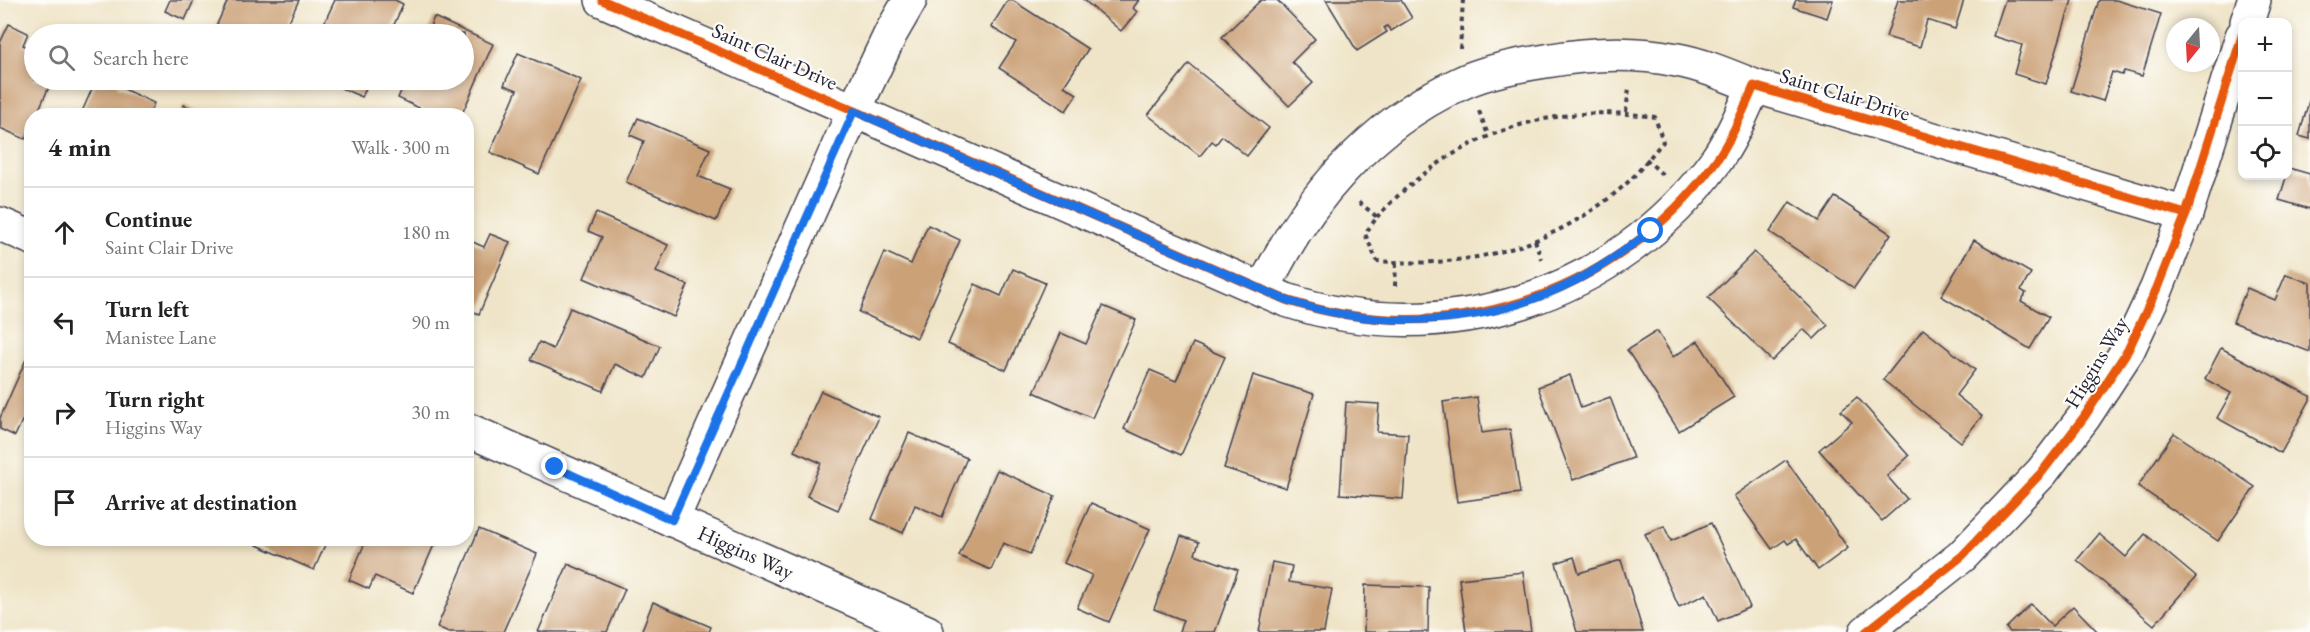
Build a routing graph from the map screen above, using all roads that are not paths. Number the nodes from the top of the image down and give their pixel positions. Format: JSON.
{"nodes":[{"id":1,"x":602,"y":0,"type":"edge"},
{"id":2,"x":910,"y":0,"type":"edge"},
{"id":3,"x":2254,"y":0,"type":"edge"},
{"id":4,"x":2248,"y":18,"type":"edge"},
{"id":5,"x":2238,"y":49,"type":"edge"},
{"id":6,"x":1754,"y":86,"type":"junction"},
{"id":7,"x":854,"y":111,"type":"junction"},
{"id":8,"x":2186,"y":214,"type":"junction"},
{"id":9,"x":0,"y":224,"type":"edge"},
{"id":10,"x":24,"y":234,"type":"edge"},
{"id":11,"x":1263,"y":290,"type":"junction"},
{"id":12,"x":474,"y":433,"type":"edge"},
{"id":13,"x":672,"y":520,"type":"junction"},
{"id":14,"x":927,"y":632,"type":"edge"},
{"id":15,"x":1866,"y":632,"type":"edge"}],
"edges":[{"from":1,"to":7,"type":"street","name":"Saint Clair Drive"},
{"from":2,"to":7,"type":"street"},
{"from":3,"to":4,"type":"street"},
{"from":5,"to":8,"type":"street","name":"Higgins Way"},
{"from":6,"to":8,"type":"street","name":"Saint Clair Drive"},
{"from":6,"to":11,"type":"street","name":"Saint Clair Drive"},
{"from":6,"to":11,"type":"street","name":"Saint Clair Drive"},
{"from":7,"to":11,"type":"street","name":"Saint Clair Drive"},
{"from":7,"to":13,"type":"street"},
{"from":8,"to":15,"type":"street","name":"Higgins Way"},
{"from":9,"to":10,"type":"street"},
{"from":12,"to":13,"type":"street","name":"Higgins Way"},
{"from":13,"to":14,"type":"street","name":"Higgins Way"}]}
